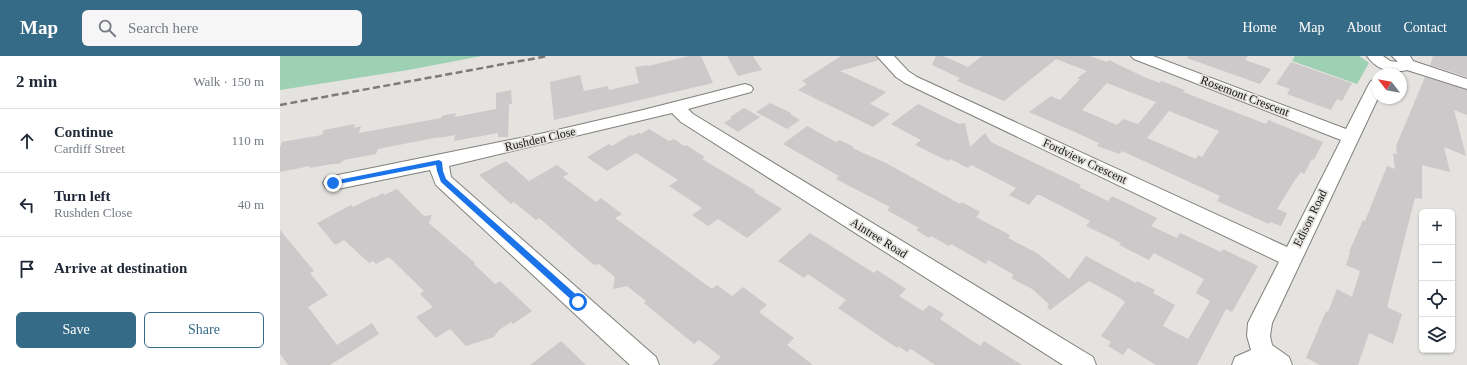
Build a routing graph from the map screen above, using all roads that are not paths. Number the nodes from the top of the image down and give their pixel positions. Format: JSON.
{"nodes":[{"id":1,"x":885,"y":56,"type":"edge"},
{"id":2,"x":1139,"y":56,"type":"edge"},
{"id":3,"x":1403,"y":60,"type":"edge"},
{"id":4,"x":1381,"y":65,"type":"edge"},
{"id":5,"x":1467,"y":84,"type":"edge"},
{"id":6,"x":745,"y":89,"type":"dead end"},
{"id":7,"x":1371,"y":96,"type":"edge"},
{"id":8,"x":676,"y":108,"type":"junction"},
{"id":9,"x":1350,"y":136,"type":"junction"},
{"id":10,"x":439,"y":162,"type":"junction"},
{"id":11,"x":333,"y":183,"type":"dead end"},
{"id":12,"x":1291,"y":258,"type":"junction"},
{"id":13,"x":1264,"y":361,"type":"edge"},
{"id":14,"x":647,"y":365,"type":"edge"},
{"id":15,"x":1084,"y":365,"type":"edge"}],
"edges":[{"from":1,"to":12,"type":"street","name":"Fordview Crescent"},
{"from":2,"to":9,"type":"street","name":"Rosemont Crescent"},
{"from":3,"to":4,"type":"street"},
{"from":3,"to":5,"type":"street"},
{"from":6,"to":8,"type":"street","name":"Rushden Close"},
{"from":7,"to":9,"type":"street","name":"Edison Road"},
{"from":8,"to":10,"type":"street","name":"Rushden Close"},
{"from":8,"to":15,"type":"street","name":"Aintree Road"},
{"from":9,"to":12,"type":"street","name":"Edison Road"},
{"from":10,"to":11,"type":"street","name":"Rushden Close"},
{"from":10,"to":14,"type":"street"},
{"from":12,"to":13,"type":"street","name":"Edison Road"}]}
